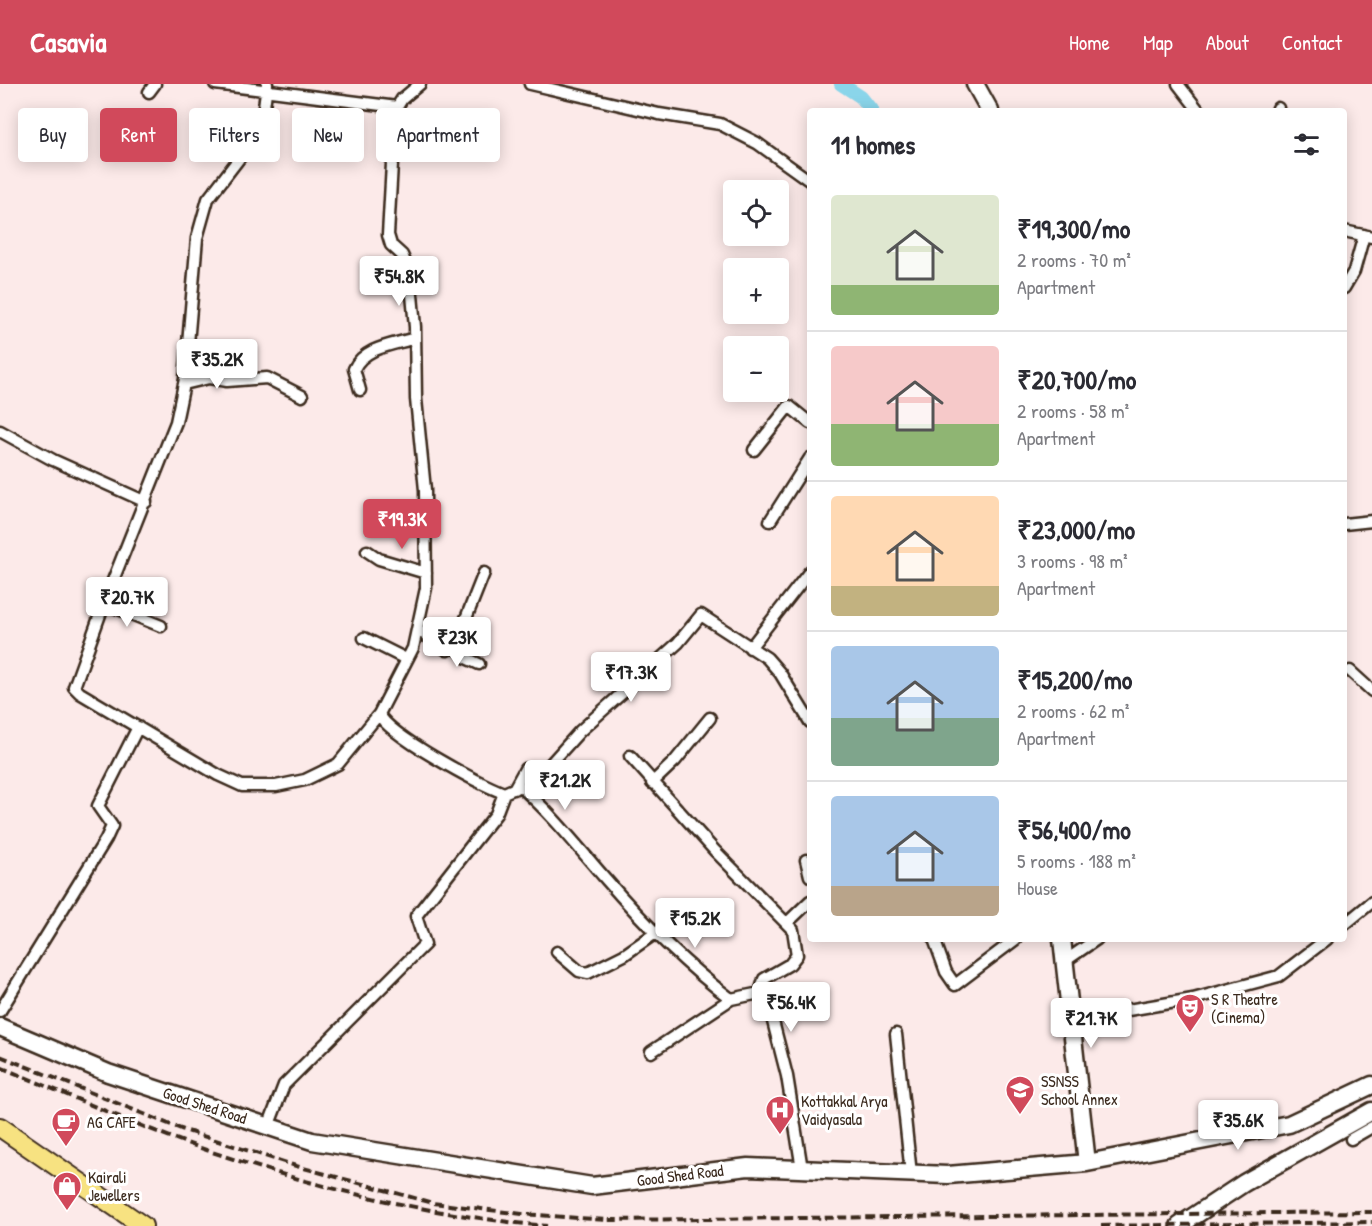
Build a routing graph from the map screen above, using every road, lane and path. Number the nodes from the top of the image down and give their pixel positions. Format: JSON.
{"nodes":[{"id":1,"x":215,"y":84,"type":"edge"},
{"id":2,"x":420,"y":84,"type":"edge"},
{"id":3,"x":530,"y":84,"type":"edge"},
{"id":4,"x":975,"y":84,"type":"edge"},
{"id":5,"x":1178,"y":84,"type":"edge"},
{"id":6,"x":266,"y":88,"type":"edge"},
{"id":7,"x":397,"y":107,"type":"joint"},
{"id":8,"x":988,"y":108,"type":"edge"},
{"id":9,"x":1196,"y":108,"type":"edge"},
{"id":10,"x":392,"y":162,"type":"edge"},
{"id":11,"x":807,"y":179,"type":"edge"},
{"id":12,"x":1347,"y":232,"type":"edge"},
{"id":13,"x":1368,"y":236,"type":"edge"},
{"id":14,"x":1347,"y":283,"type":"edge"},
{"id":15,"x":415,"y":338,"type":"junction"},
{"id":16,"x":223,"y":357,"type":"dead end"},
{"id":17,"x":209,"y":378,"type":"junction"},
{"id":18,"x":184,"y":384,"type":"junction"},
{"id":19,"x":360,"y":390,"type":"dead end"},
{"id":20,"x":302,"y":396,"type":"dead end"},
{"id":21,"x":807,"y":421,"type":"edge"},
{"id":22,"x":0,"y":431,"type":"edge"},
{"id":23,"x":754,"y":450,"type":"dead end"},
{"id":24,"x":807,"y":463,"type":"edge"},
{"id":25,"x":146,"y":502,"type":"junction"},
{"id":26,"x":770,"y":521,"type":"dead end"},
{"id":27,"x":1372,"y":521,"type":"edge"},
{"id":28,"x":1347,"y":524,"type":"edge"},
{"id":29,"x":367,"y":551,"type":"dead end"},
{"id":30,"x":426,"y":573,"type":"junction"},
{"id":31,"x":484,"y":573,"type":"dead end"},
{"id":32,"x":807,"y":575,"type":"edge"},
{"id":33,"x":104,"y":603,"type":"junction"},
{"id":34,"x":161,"y":626,"type":"dead end"},
{"id":35,"x":418,"y":630,"type":"junction"},
{"id":36,"x":364,"y":638,"type":"dead end"},
{"id":37,"x":455,"y":646,"type":"junction"},
{"id":38,"x":750,"y":648,"type":"junction"},
{"id":39,"x":406,"y":659,"type":"junction"},
{"id":40,"x":479,"y":664,"type":"dead end"},
{"id":41,"x":1350,"y":671,"type":"dead end"},
{"id":42,"x":1372,"y":691,"type":"edge"},
{"id":43,"x":379,"y":714,"type":"junction"},
{"id":44,"x":807,"y":717,"type":"edge"},
{"id":45,"x":710,"y":718,"type":"dead end"},
{"id":46,"x":138,"y":727,"type":"junction"},
{"id":47,"x":630,"y":756,"type":"dead end"},
{"id":48,"x":652,"y":783,"type":"junction"},
{"id":49,"x":509,"y":791,"type":"junction"},
{"id":50,"x":806,"y":860,"type":"dead end"},
{"id":51,"x":807,"y":864,"type":"edge"},
{"id":52,"x":1372,"y":903,"type":"edge"},
{"id":53,"x":807,"y":904,"type":"edge"},
{"id":54,"x":787,"y":923,"type":"junction"},
{"id":55,"x":1347,"y":923,"type":"edge"},
{"id":56,"x":657,"y":932,"type":"junction"},
{"id":57,"x":935,"y":942,"type":"edge"},
{"id":58,"x":1012,"y":942,"type":"edge"},
{"id":59,"x":1062,"y":942,"type":"edge"},
{"id":60,"x":1093,"y":942,"type":"edge"},
{"id":61,"x":1323,"y":942,"type":"edge"},
{"id":62,"x":557,"y":952,"type":"dead end"},
{"id":63,"x":1065,"y":961,"type":"junction"},
{"id":64,"x":760,"y":993,"type":"junction"},
{"id":65,"x":730,"y":999,"type":"junction"},
{"id":66,"x":0,"y":1011,"type":"edge"},
{"id":67,"x":1071,"y":1024,"type":"junction"},
{"id":68,"x":0,"y":1027,"type":"edge"},
{"id":69,"x":896,"y":1034,"type":"dead end"},
{"id":70,"x":651,"y":1052,"type":"dead end"},
{"id":71,"x":1372,"y":1085,"type":"edge"},
{"id":72,"x":1372,"y":1111,"type":"edge"},
{"id":73,"x":268,"y":1126,"type":"junction"},
{"id":74,"x":0,"y":1127,"type":"edge"},
{"id":75,"x":1372,"y":1127,"type":"edge"},
{"id":76,"x":1351,"y":1139,"type":"dead end"},
{"id":77,"x":1087,"y":1163,"type":"junction"},
{"id":78,"x":802,"y":1169,"type":"junction"},
{"id":79,"x":911,"y":1174,"type":"junction"},
{"id":80,"x":143,"y":1226,"type":"edge"},
{"id":81,"x":1179,"y":1226,"type":"edge"}],
"edges":[{"from":1,"to":6,"type":"street"},
{"from":2,"to":7,"type":"street"},
{"from":3,"to":11,"type":"street"},
{"from":4,"to":8,"type":"main road"},
{"from":5,"to":9,"type":"street"},
{"from":6,"to":7,"type":"street"},
{"from":6,"to":18,"type":"street"},
{"from":10,"to":15,"type":"street"},
{"from":12,"to":13,"type":"street"},
{"from":13,"to":14,"type":"street"},
{"from":15,"to":19,"type":"street"},
{"from":15,"to":30,"type":"street"},
{"from":16,"to":17,"type":"street"},
{"from":17,"to":18,"type":"street"},
{"from":17,"to":20,"type":"street"},
{"from":18,"to":25,"type":"street"},
{"from":21,"to":23,"type":"street"},
{"from":22,"to":25,"type":"street"},
{"from":24,"to":26,"type":"street"},
{"from":25,"to":33,"type":"street"},
{"from":27,"to":28,"type":"street"},
{"from":29,"to":30,"type":"street"},
{"from":30,"to":35,"type":"street"},
{"from":31,"to":37,"type":"street"},
{"from":32,"to":38,"type":"street"},
{"from":33,"to":34,"type":"street"},
{"from":33,"to":46,"type":"street"},
{"from":35,"to":37,"type":"street"},
{"from":35,"to":39,"type":"street"},
{"from":36,"to":39,"type":"street"},
{"from":37,"to":40,"type":"street"},
{"from":38,"to":44,"type":"street"},
{"from":38,"to":49,"type":"street"},
{"from":39,"to":43,"type":"street"},
{"from":41,"to":42,"type":"street"},
{"from":43,"to":46,"type":"street"},
{"from":43,"to":49,"type":"street"},
{"from":45,"to":48,"type":"street"},
{"from":46,"to":66,"type":"street"},
{"from":47,"to":48,"type":"street"},
{"from":48,"to":54,"type":"street"},
{"from":49,"to":56,"type":"street"},
{"from":49,"to":73,"type":"street"},
{"from":50,"to":51,"type":"street"},
{"from":52,"to":55,"type":"street"},
{"from":53,"to":54,"type":"street"},
{"from":54,"to":64,"type":"street"},
{"from":56,"to":62,"type":"street"},
{"from":56,"to":65,"type":"street"},
{"from":57,"to":58,"type":"street"},
{"from":59,"to":63,"type":"main road"},
{"from":60,"to":63,"type":"street"},
{"from":61,"to":67,"type":"street"},
{"from":63,"to":67,"type":"main road"},
{"from":64,"to":65,"type":"street"},
{"from":64,"to":78,"type":"street"},
{"from":65,"to":70,"type":"street"},
{"from":67,"to":77,"type":"main road"},
{"from":68,"to":73,"type":"main road","name":"Good Shed Road"},
{"from":69,"to":79,"type":"street"},
{"from":71,"to":77,"type":"main road","name":"Good Shed Road"},
{"from":72,"to":81,"type":"main road"},
{"from":73,"to":78,"type":"main road","name":"Good Shed Road"},
{"from":74,"to":80,"type":"main road"},
{"from":75,"to":76,"type":"street"},
{"from":77,"to":79,"type":"main road","name":"Good Shed Road"},
{"from":78,"to":79,"type":"main road","name":"Good Shed Road"}]}
